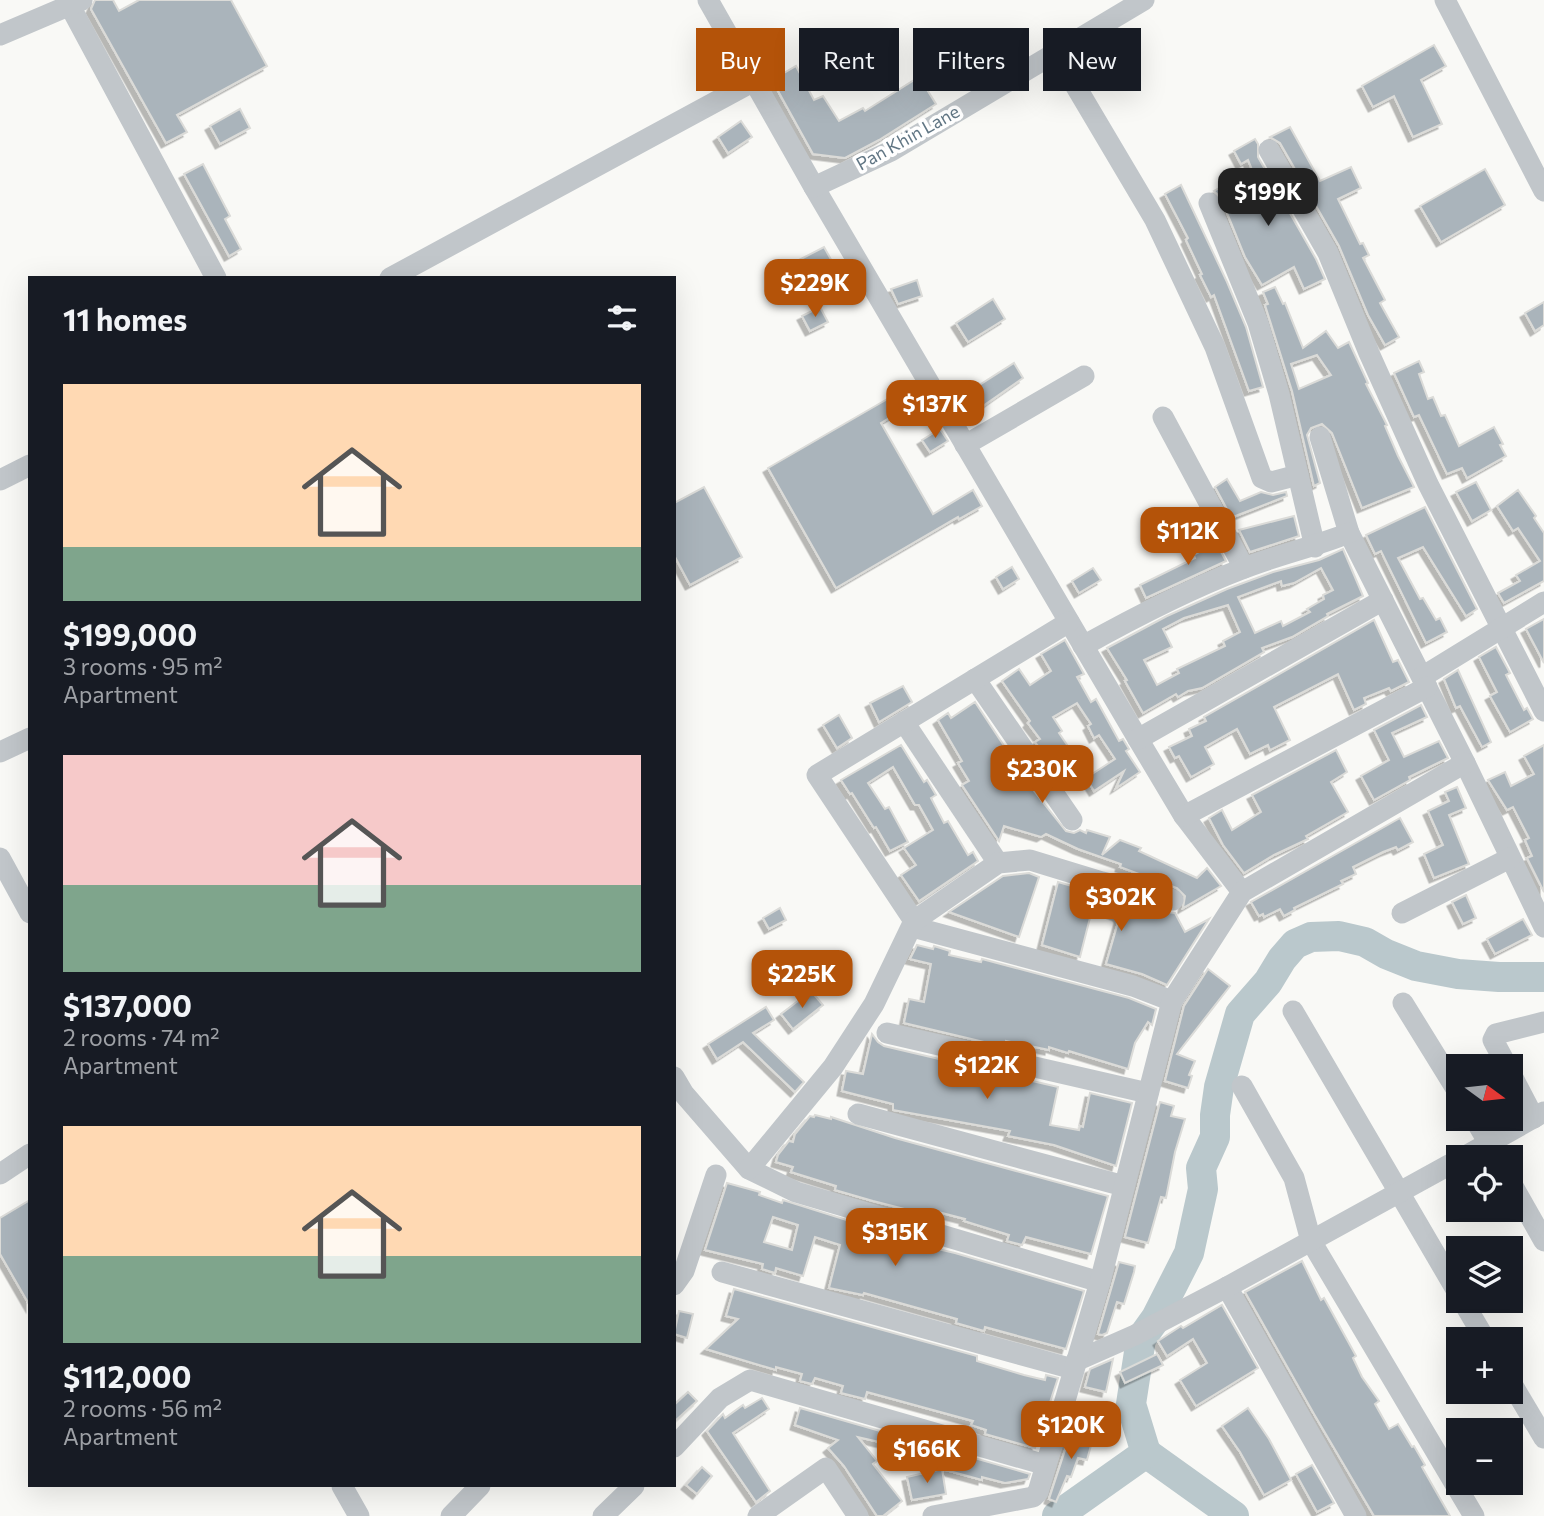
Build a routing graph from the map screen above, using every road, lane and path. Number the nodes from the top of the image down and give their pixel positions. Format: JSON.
{"nodes":[{"id":1,"x":708,"y":0,"type":"edge"},
{"id":2,"x":1144,"y":0,"type":"edge"},
{"id":3,"x":1445,"y":0,"type":"edge"},
{"id":4,"x":76,"y":3,"type":"edge"},
{"id":5,"x":724,"y":28,"type":"edge"},
{"id":6,"x":1098,"y":28,"type":"edge"},
{"id":7,"x":0,"y":35,"type":"edge"},
{"id":8,"x":1043,"y":61,"type":"edge"},
{"id":9,"x":736,"y":91,"type":"edge"},
{"id":10,"x":760,"y":91,"type":"edge"},
{"id":11,"x":1079,"y":91,"type":"edge"},
{"id":12,"x":1269,"y":150,"type":"dead end"},
{"id":13,"x":814,"y":187,"type":"junction"},
{"id":14,"x":1544,"y":191,"type":"edge"},
{"id":15,"x":1209,"y":203,"type":"dead end"},
{"id":16,"x":215,"y":276,"type":"edge"},
{"id":17,"x":394,"y":276,"type":"edge"},
{"id":18,"x":1084,"y":376,"type":"dead end"},
{"id":19,"x":1163,"y":418,"type":"dead end"},
{"id":20,"x":1320,"y":437,"type":"dead end"},
{"id":21,"x":965,"y":445,"type":"junction"},
{"id":22,"x":28,"y":466,"type":"edge"},
{"id":23,"x":1298,"y":475,"type":"junction"},
{"id":24,"x":0,"y":480,"type":"edge"},
{"id":25,"x":1349,"y":533,"type":"junction"},
{"id":26,"x":1315,"y":547,"type":"junction"},
{"id":27,"x":1244,"y":568,"type":"junction"},
{"id":28,"x":1383,"y":600,"type":"junction"},
{"id":29,"x":1544,"y":602,"type":"edge"},
{"id":30,"x":1069,"y":622,"type":"junction"},
{"id":31,"x":1502,"y":628,"type":"junction"},
{"id":32,"x":1083,"y":646,"type":"junction"},
{"id":33,"x":975,"y":679,"type":"junction"},
{"id":34,"x":1424,"y":682,"type":"junction"},
{"id":35,"x":1544,"y":711,"type":"edge"},
{"id":36,"x":904,"y":722,"type":"junction"},
{"id":37,"x":28,"y":739,"type":"edge"},
{"id":38,"x":1138,"y":739,"type":"junction"},
{"id":39,"x":0,"y":752,"type":"edge"},
{"id":40,"x":1465,"y":763,"type":"junction"},
{"id":41,"x":1184,"y":816,"type":"junction"},
{"id":42,"x":1072,"y":820,"type":"dead end"},
{"id":43,"x":0,"y":858,"type":"edge"},
{"id":44,"x":1510,"y":858,"type":"junction"},
{"id":45,"x":998,"y":863,"type":"junction"},
{"id":46,"x":1242,"y":892,"type":"junction"},
{"id":47,"x":1173,"y":900,"type":"dead end"},
{"id":48,"x":28,"y":909,"type":"edge"},
{"id":49,"x":1402,"y":913,"type":"dead end"},
{"id":50,"x":913,"y":924,"type":"junction"},
{"id":51,"x":1544,"y":927,"type":"edge"},
{"id":52,"x":1172,"y":1001,"type":"junction"},
{"id":53,"x":1403,"y":1003,"type":"dead end"},
{"id":54,"x":1293,"y":1011,"type":"dead end"},
{"id":55,"x":1544,"y":1023,"type":"edge"},
{"id":56,"x":887,"y":1033,"type":"dead end"},
{"id":57,"x":1501,"y":1054,"type":"edge"},
{"id":58,"x":1446,"y":1073,"type":"edge"},
{"id":59,"x":676,"y":1080,"type":"edge"},
{"id":60,"x":1242,"y":1086,"type":"dead end"},
{"id":61,"x":1523,"y":1091,"type":"edge"},
{"id":62,"x":1148,"y":1093,"type":"junction"},
{"id":63,"x":858,"y":1114,"type":"dead end"},
{"id":64,"x":1539,"y":1115,"type":"edge"},
{"id":65,"x":1500,"y":1145,"type":"edge"},
{"id":66,"x":28,"y":1155,"type":"edge"},
{"id":67,"x":1446,"y":1167,"type":"edge"},
{"id":68,"x":749,"y":1169,"type":"junction"},
{"id":69,"x":0,"y":1174,"type":"edge"},
{"id":70,"x":716,"y":1175,"type":"dead end"},
{"id":71,"x":1124,"y":1186,"type":"junction"},
{"id":72,"x":1399,"y":1193,"type":"junction"},
{"id":73,"x":1523,"y":1204,"type":"edge"},
{"id":74,"x":1311,"y":1241,"type":"junction"},
{"id":75,"x":1544,"y":1241,"type":"edge"},
{"id":76,"x":722,"y":1272,"type":"dead end"},
{"id":77,"x":1446,"y":1273,"type":"edge"},
{"id":78,"x":676,"y":1282,"type":"edge"},
{"id":79,"x":1100,"y":1282,"type":"junction"},
{"id":80,"x":1227,"y":1287,"type":"junction"},
{"id":81,"x":1074,"y":1365,"type":"junction"},
{"id":82,"x":1523,"y":1403,"type":"edge"},
{"id":83,"x":1544,"y":1438,"type":"edge"},
{"id":84,"x":676,"y":1445,"type":"edge"},
{"id":85,"x":1046,"y":1465,"type":"junction"},
{"id":86,"x":343,"y":1487,"type":"edge"},
{"id":87,"x":479,"y":1487,"type":"edge"},
{"id":88,"x":633,"y":1487,"type":"edge"},
{"id":89,"x":359,"y":1516,"type":"edge"},
{"id":90,"x":451,"y":1516,"type":"edge"},
{"id":91,"x":603,"y":1516,"type":"edge"},
{"id":92,"x":758,"y":1516,"type":"edge"},
{"id":93,"x":858,"y":1516,"type":"edge"},
{"id":94,"x":933,"y":1516,"type":"edge"},
{"id":95,"x":1356,"y":1516,"type":"edge"},
{"id":96,"x":1474,"y":1516,"type":"edge"}],
"edges":[{"from":1,"to":5,"type":"street"},
{"from":2,"to":6,"type":"street","name":"Pan Khin Lane"},
{"from":3,"to":14,"type":"street"},
{"from":4,"to":7,"type":"street"},
{"from":4,"to":16,"type":"street"},
{"from":8,"to":13,"type":"street","name":"Pan Khin Lane"},
{"from":9,"to":17,"type":"street"},
{"from":10,"to":13,"type":"street"},
{"from":11,"to":23,"type":"street"},
{"from":12,"to":31,"type":"street"},
{"from":13,"to":21,"type":"street"},
{"from":15,"to":23,"type":"street"},
{"from":18,"to":21,"type":"street"},
{"from":19,"to":27,"type":"street"},
{"from":20,"to":25,"type":"street"},
{"from":21,"to":30,"type":"street"},
{"from":22,"to":24,"type":"street"},
{"from":23,"to":26,"type":"street"},
{"from":25,"to":26,"type":"street"},
{"from":25,"to":28,"type":"street"},
{"from":26,"to":27,"type":"street"},
{"from":27,"to":32,"type":"street"},
{"from":28,"to":34,"type":"street"},
{"from":28,"to":38,"type":"street"},
{"from":29,"to":31,"type":"street"},
{"from":30,"to":32,"type":"street"},
{"from":30,"to":33,"type":"street"},
{"from":31,"to":34,"type":"street"},
{"from":31,"to":35,"type":"street"},
{"from":32,"to":38,"type":"street"},
{"from":33,"to":36,"type":"street"},
{"from":33,"to":42,"type":"street"},
{"from":34,"to":40,"type":"street"},
{"from":34,"to":41,"type":"street"},
{"from":36,"to":45,"type":"street"},
{"from":36,"to":50,"type":"street"},
{"from":37,"to":39,"type":"street"},
{"from":38,"to":41,"type":"street"},
{"from":40,"to":44,"type":"street"},
{"from":40,"to":46,"type":"street"},
{"from":41,"to":46,"type":"street"},
{"from":43,"to":48,"type":"street"},
{"from":44,"to":49,"type":"street"},
{"from":44,"to":51,"type":"street"},
{"from":45,"to":47,"type":"street"},
{"from":45,"to":50,"type":"street"},
{"from":46,"to":52,"type":"street"},
{"from":50,"to":52,"type":"street"},
{"from":50,"to":68,"type":"street"},
{"from":52,"to":62,"type":"street"},
{"from":53,"to":58,"type":"street"},
{"from":54,"to":72,"type":"street"},
{"from":55,"to":57,"type":"street"},
{"from":56,"to":62,"type":"street"},
{"from":59,"to":68,"type":"street"},
{"from":60,"to":74,"type":"street"},
{"from":61,"to":64,"type":"street"},
{"from":62,"to":71,"type":"street"},
{"from":63,"to":71,"type":"street"},
{"from":64,"to":65,"type":"street"},
{"from":66,"to":69,"type":"street"},
{"from":67,"to":72,"type":"street"},
{"from":68,"to":79,"type":"street"},
{"from":70,"to":78,"type":"street"},
{"from":71,"to":79,"type":"street"},
{"from":72,"to":74,"type":"street"},
{"from":72,"to":77,"type":"street"},
{"from":73,"to":75,"type":"street"},
{"from":74,"to":80,"type":"street"},
{"from":74,"to":96,"type":"street"},
{"from":76,"to":81,"type":"street"},
{"from":79,"to":81,"type":"street"},
{"from":80,"to":81,"type":"street"},
{"from":80,"to":95,"type":"street"},
{"from":81,"to":85,"type":"street"},
{"from":82,"to":83,"type":"street"},
{"from":84,"to":85,"type":"street"},
{"from":85,"to":94,"type":"street"},
{"from":86,"to":89,"type":"street"},
{"from":87,"to":90,"type":"street"},
{"from":88,"to":91,"type":"street"},
{"from":92,"to":93,"type":"street"}]}
